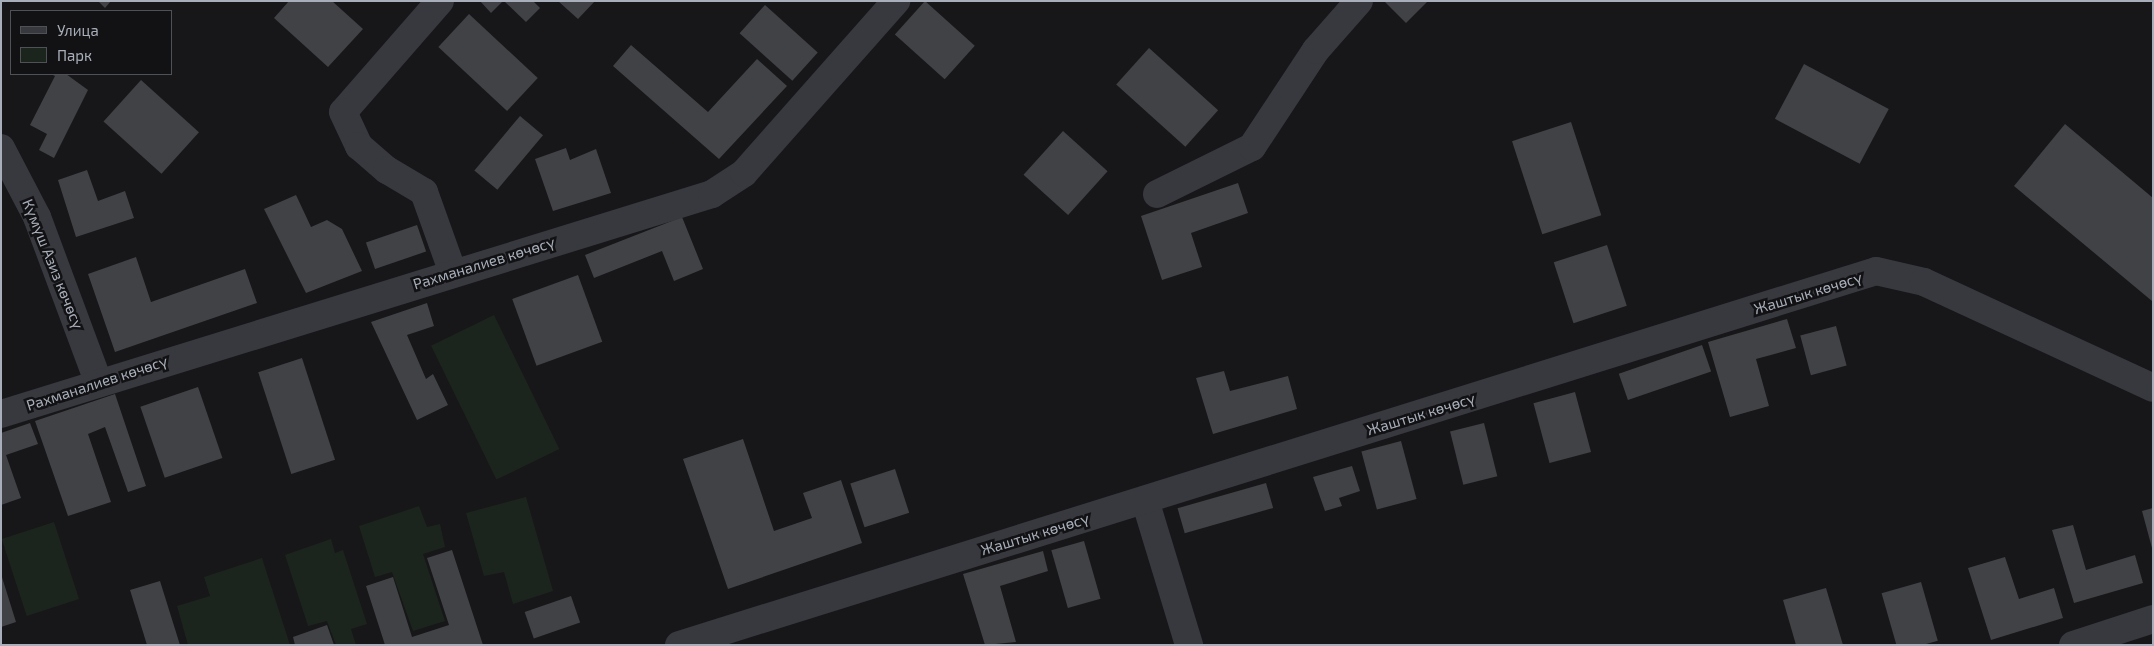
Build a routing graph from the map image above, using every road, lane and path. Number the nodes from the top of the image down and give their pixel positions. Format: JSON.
{"nodes":[{"id":1,"x":440,"y":1,"type":"edge"},
{"id":2,"x":896,"y":1,"type":"edge"},
{"id":3,"x":1359,"y":1,"type":"edge"},
{"id":4,"x":1,"y":148,"type":"edge"},
{"id":5,"x":1157,"y":194,"type":"dead end"},
{"id":6,"x":454,"y":273,"type":"junction"},
{"id":7,"x":98,"y":381,"type":"junction"},
{"id":8,"x":2153,"y":388,"type":"edge"},
{"id":9,"x":1,"y":414,"type":"edge"},
{"id":10,"x":1145,"y":500,"type":"junction"},
{"id":11,"x":2153,"y":620,"type":"edge"},
{"id":12,"x":679,"y":645,"type":"edge"},
{"id":13,"x":1189,"y":645,"type":"edge"},
{"id":14,"x":2072,"y":645,"type":"edge"}],
"edges":[{"from":1,"to":6,"type":"street"},
{"from":2,"to":6,"type":"street","name":"Рахманалиев көчөсү"},
{"from":3,"to":5,"type":"street"},
{"from":4,"to":7,"type":"street","name":"Күмүш Азиз көчөсү"},
{"from":6,"to":7,"type":"street","name":"Рахманалиев көчөсү"},
{"from":7,"to":9,"type":"street","name":"Рахманалиев көчөсү"},
{"from":8,"to":10,"type":"street","name":"Жаштык көчөсү"},
{"from":10,"to":12,"type":"street","name":"Жаштык көчөсү"},
{"from":10,"to":13,"type":"street"},
{"from":11,"to":14,"type":"street"}]}
